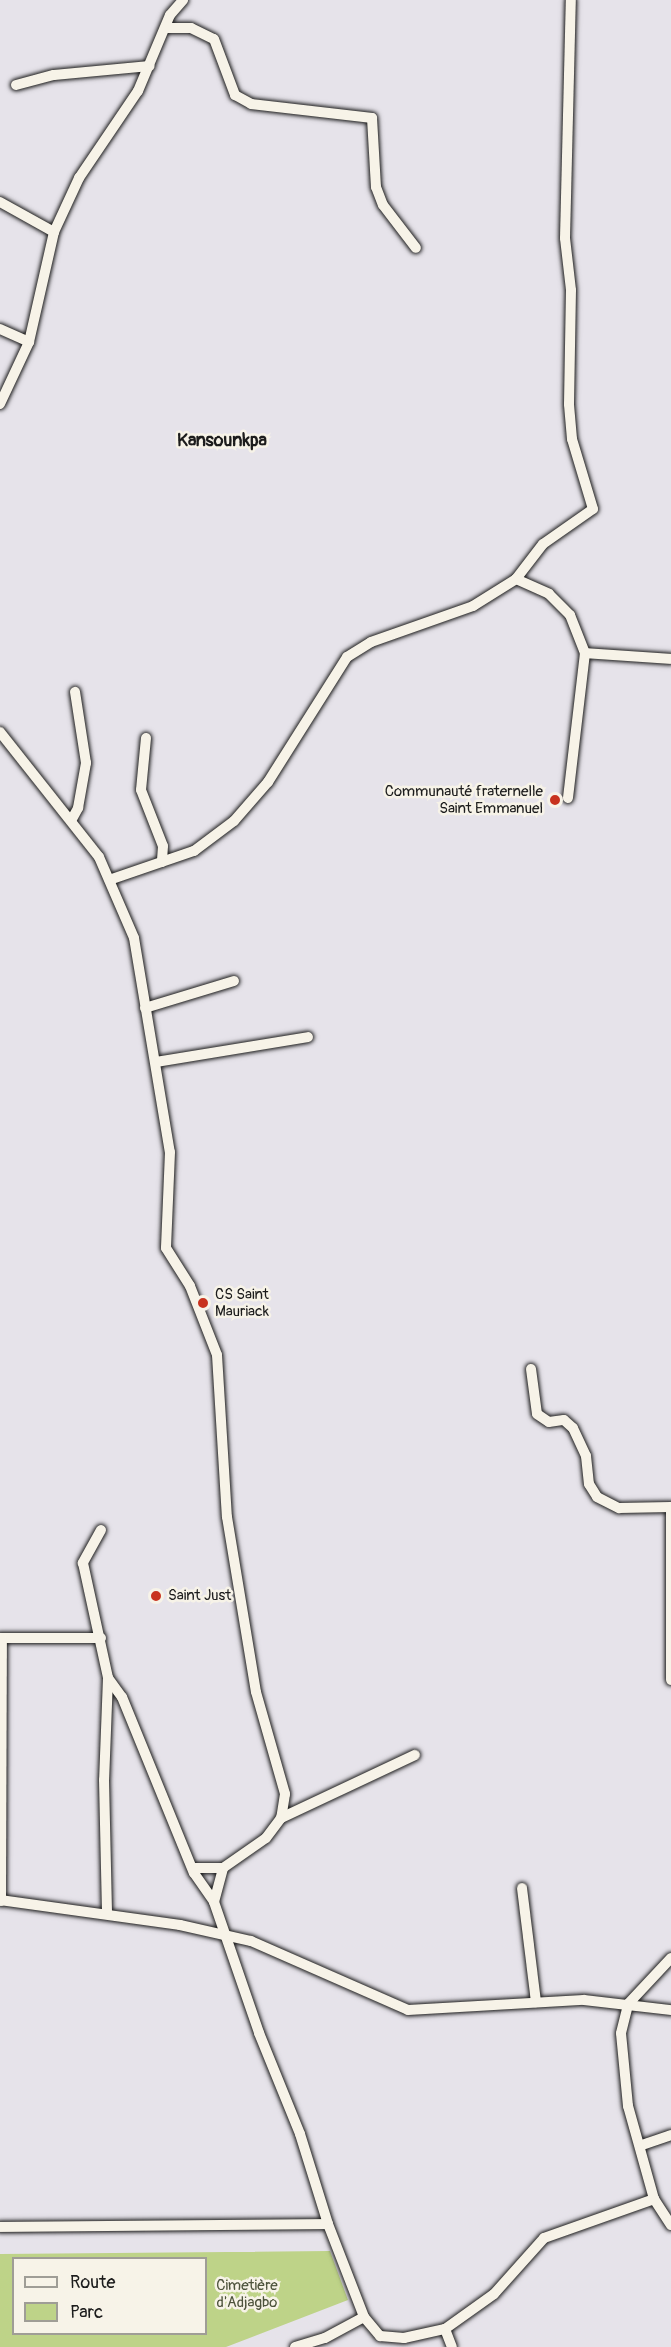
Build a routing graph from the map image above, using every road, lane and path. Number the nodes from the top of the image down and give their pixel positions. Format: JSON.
{"nodes":[{"id":1,"x":172,"y":0,"type":"edge"},
{"id":2,"x":183,"y":0,"type":"edge"},
{"id":3,"x":571,"y":0,"type":"edge"},
{"id":4,"x":170,"y":15,"type":"junction"},
{"id":5,"x":166,"y":27,"type":"junction"},
{"id":6,"x":150,"y":66,"type":"junction"},
{"id":7,"x":16,"y":85,"type":"dead end"},
{"id":8,"x":0,"y":201,"type":"edge"},
{"id":9,"x":54,"y":232,"type":"junction"},
{"id":10,"x":416,"y":248,"type":"dead end"},
{"id":11,"x":0,"y":329,"type":"edge"},
{"id":12,"x":29,"y":342,"type":"junction"},
{"id":13,"x":0,"y":404,"type":"edge"},
{"id":14,"x":516,"y":579,"type":"junction"},
{"id":15,"x":585,"y":653,"type":"junction"},
{"id":16,"x":671,"y":659,"type":"edge"},
{"id":17,"x":75,"y":692,"type":"dead end"},
{"id":18,"x":0,"y":732,"type":"edge"},
{"id":19,"x":146,"y":738,"type":"dead end"},
{"id":20,"x":568,"y":798,"type":"dead end"},
{"id":21,"x":72,"y":819,"type":"junction"},
{"id":22,"x":162,"y":862,"type":"junction"},
{"id":23,"x":111,"y":879,"type":"junction"},
{"id":24,"x":234,"y":981,"type":"dead end"},
{"id":25,"x":145,"y":1008,"type":"junction"},
{"id":26,"x":308,"y":1037,"type":"dead end"},
{"id":27,"x":156,"y":1062,"type":"junction"},
{"id":28,"x":531,"y":1369,"type":"dead end"},
{"id":29,"x":101,"y":1530,"type":"dead end"},
{"id":30,"x":1,"y":1638,"type":"edge"},
{"id":31,"x":101,"y":1638,"type":"junction"},
{"id":32,"x":108,"y":1678,"type":"junction"},
{"id":33,"x":671,"y":1680,"type":"edge"},
{"id":34,"x":415,"y":1755,"type":"dead end"},
{"id":35,"x":281,"y":1818,"type":"junction"},
{"id":36,"x":193,"y":1868,"type":"junction"},
{"id":37,"x":223,"y":1868,"type":"junction"},
{"id":38,"x":522,"y":1888,"type":"dead end"},
{"id":39,"x":0,"y":1900,"type":"edge"},
{"id":40,"x":214,"y":1902,"type":"junction"},
{"id":41,"x":107,"y":1913,"type":"junction"},
{"id":42,"x":225,"y":1936,"type":"junction"},
{"id":43,"x":671,"y":1958,"type":"edge"},
{"id":44,"x":536,"y":2002,"type":"junction"},
{"id":45,"x":628,"y":2004,"type":"junction"},
{"id":46,"x":671,"y":2010,"type":"edge"},
{"id":47,"x":671,"y":2135,"type":"edge"},
{"id":48,"x":642,"y":2145,"type":"junction"},
{"id":49,"x":654,"y":2199,"type":"junction"},
{"id":50,"x":667,"y":2208,"type":"edge"},
{"id":51,"x":328,"y":2224,"type":"junction"},
{"id":52,"x":671,"y":2226,"type":"edge"},
{"id":53,"x":0,"y":2227,"type":"edge"},
{"id":54,"x":364,"y":2317,"type":"junction"},
{"id":55,"x":445,"y":2329,"type":"junction"},
{"id":56,"x":326,"y":2343,"type":"edge"},
{"id":57,"x":295,"y":2347,"type":"edge"},
{"id":58,"x":452,"y":2347,"type":"edge"}],
"edges":[{"from":1,"to":4,"type":"street"},
{"from":2,"to":4,"type":"street"},
{"from":3,"to":14,"type":"street"},
{"from":4,"to":5,"type":"street"},
{"from":5,"to":6,"type":"street"},
{"from":5,"to":10,"type":"street"},
{"from":6,"to":7,"type":"street"},
{"from":6,"to":9,"type":"street"},
{"from":8,"to":9,"type":"street"},
{"from":9,"to":12,"type":"street"},
{"from":11,"to":12,"type":"street"},
{"from":12,"to":13,"type":"street"},
{"from":14,"to":15,"type":"street"},
{"from":14,"to":22,"type":"street"},
{"from":15,"to":16,"type":"street"},
{"from":15,"to":20,"type":"street"},
{"from":17,"to":21,"type":"street"},
{"from":18,"to":21,"type":"street"},
{"from":19,"to":22,"type":"street"},
{"from":21,"to":23,"type":"street"},
{"from":22,"to":23,"type":"street"},
{"from":23,"to":25,"type":"street"},
{"from":24,"to":25,"type":"street"},
{"from":25,"to":27,"type":"street"},
{"from":26,"to":27,"type":"street"},
{"from":27,"to":35,"type":"street"},
{"from":28,"to":33,"type":"street"},
{"from":29,"to":31,"type":"street"},
{"from":30,"to":31,"type":"street"},
{"from":30,"to":39,"type":"street"},
{"from":31,"to":32,"type":"street"},
{"from":32,"to":36,"type":"street"},
{"from":32,"to":41,"type":"street"},
{"from":34,"to":35,"type":"street"},
{"from":35,"to":37,"type":"street"},
{"from":36,"to":37,"type":"street"},
{"from":36,"to":40,"type":"street"},
{"from":37,"to":40,"type":"street"},
{"from":38,"to":44,"type":"street"},
{"from":39,"to":41,"type":"street"},
{"from":40,"to":42,"type":"street"},
{"from":41,"to":42,"type":"street"},
{"from":42,"to":44,"type":"street"},
{"from":42,"to":51,"type":"street"},
{"from":43,"to":45,"type":"street"},
{"from":44,"to":45,"type":"street"},
{"from":45,"to":46,"type":"street"},
{"from":45,"to":48,"type":"street"},
{"from":47,"to":48,"type":"street"},
{"from":48,"to":49,"type":"street"},
{"from":49,"to":50,"type":"street"},
{"from":49,"to":55,"type":"street"},
{"from":50,"to":52,"type":"street"},
{"from":51,"to":53,"type":"street"},
{"from":51,"to":54,"type":"street"},
{"from":54,"to":55,"type":"street"},
{"from":54,"to":56,"type":"street"},
{"from":55,"to":58,"type":"street"},
{"from":56,"to":57,"type":"street"}]}
